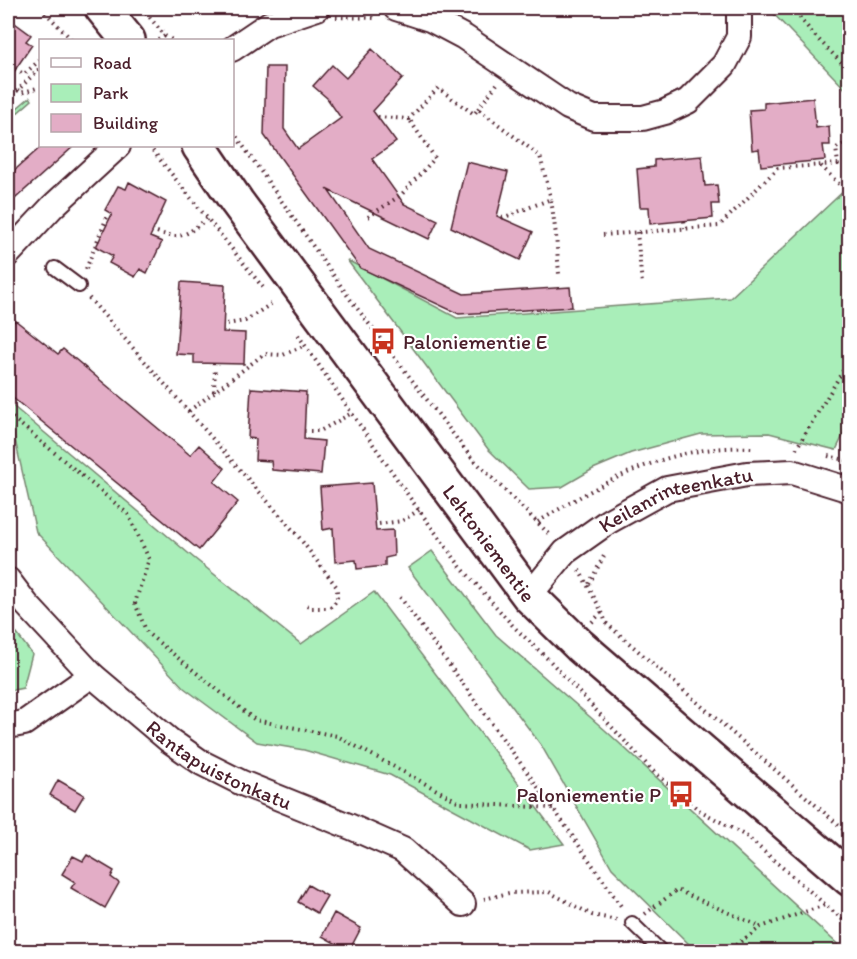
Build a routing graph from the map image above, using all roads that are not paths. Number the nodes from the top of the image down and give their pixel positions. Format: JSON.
{"nodes":[{"id":1,"x":102,"y":8,"type":"edge"},
{"id":2,"x":739,"y":8,"type":"edge"},
{"id":3,"x":323,"y":13,"type":"edge"},
{"id":4,"x":388,"y":13,"type":"edge"},
{"id":5,"x":127,"y":39,"type":"edge"},
{"id":6,"x":234,"y":48,"type":"edge"},
{"id":7,"x":117,"y":147,"type":"edge"},
{"id":8,"x":200,"y":147,"type":"edge"},
{"id":9,"x":8,"y":254,"type":"edge"},
{"id":10,"x":55,"y":268,"type":"dead end"},
{"id":11,"x":79,"y":286,"type":"road end"},
{"id":12,"x":849,"y":490,"type":"edge"},
{"id":13,"x":8,"y":580,"type":"edge"},
{"id":14,"x":529,"y":596,"type":"junction"},
{"id":15,"x":92,"y":675,"type":"junction"},
{"id":16,"x":8,"y":726,"type":"edge"},
{"id":17,"x":849,"y":879,"type":"edge"},
{"id":18,"x":463,"y":904,"type":"road end"},
{"id":19,"x":632,"y":923,"type":"road end"},
{"id":20,"x":662,"y":951,"type":"edge"}],
"edges":[{"from":1,"to":5,"type":"main road"},
{"from":2,"to":4,"type":"street"},
{"from":3,"to":6,"type":"street"},
{"from":7,"to":9,"type":"street"},
{"from":8,"to":14,"type":"main road","name":"Lehtoniementie"},
{"from":10,"to":11,"type":"lane"},
{"from":12,"to":14,"type":"street","name":"Keilanrinteenkatu"},
{"from":13,"to":15,"type":"street","name":"Rantapuistonkatu"},
{"from":14,"to":17,"type":"main road","name":"Lehtoniementie"},
{"from":15,"to":16,"type":"street"},
{"from":15,"to":18,"type":"street","name":"Rantapuistonkatu"},
{"from":19,"to":20,"type":"lane"}]}
